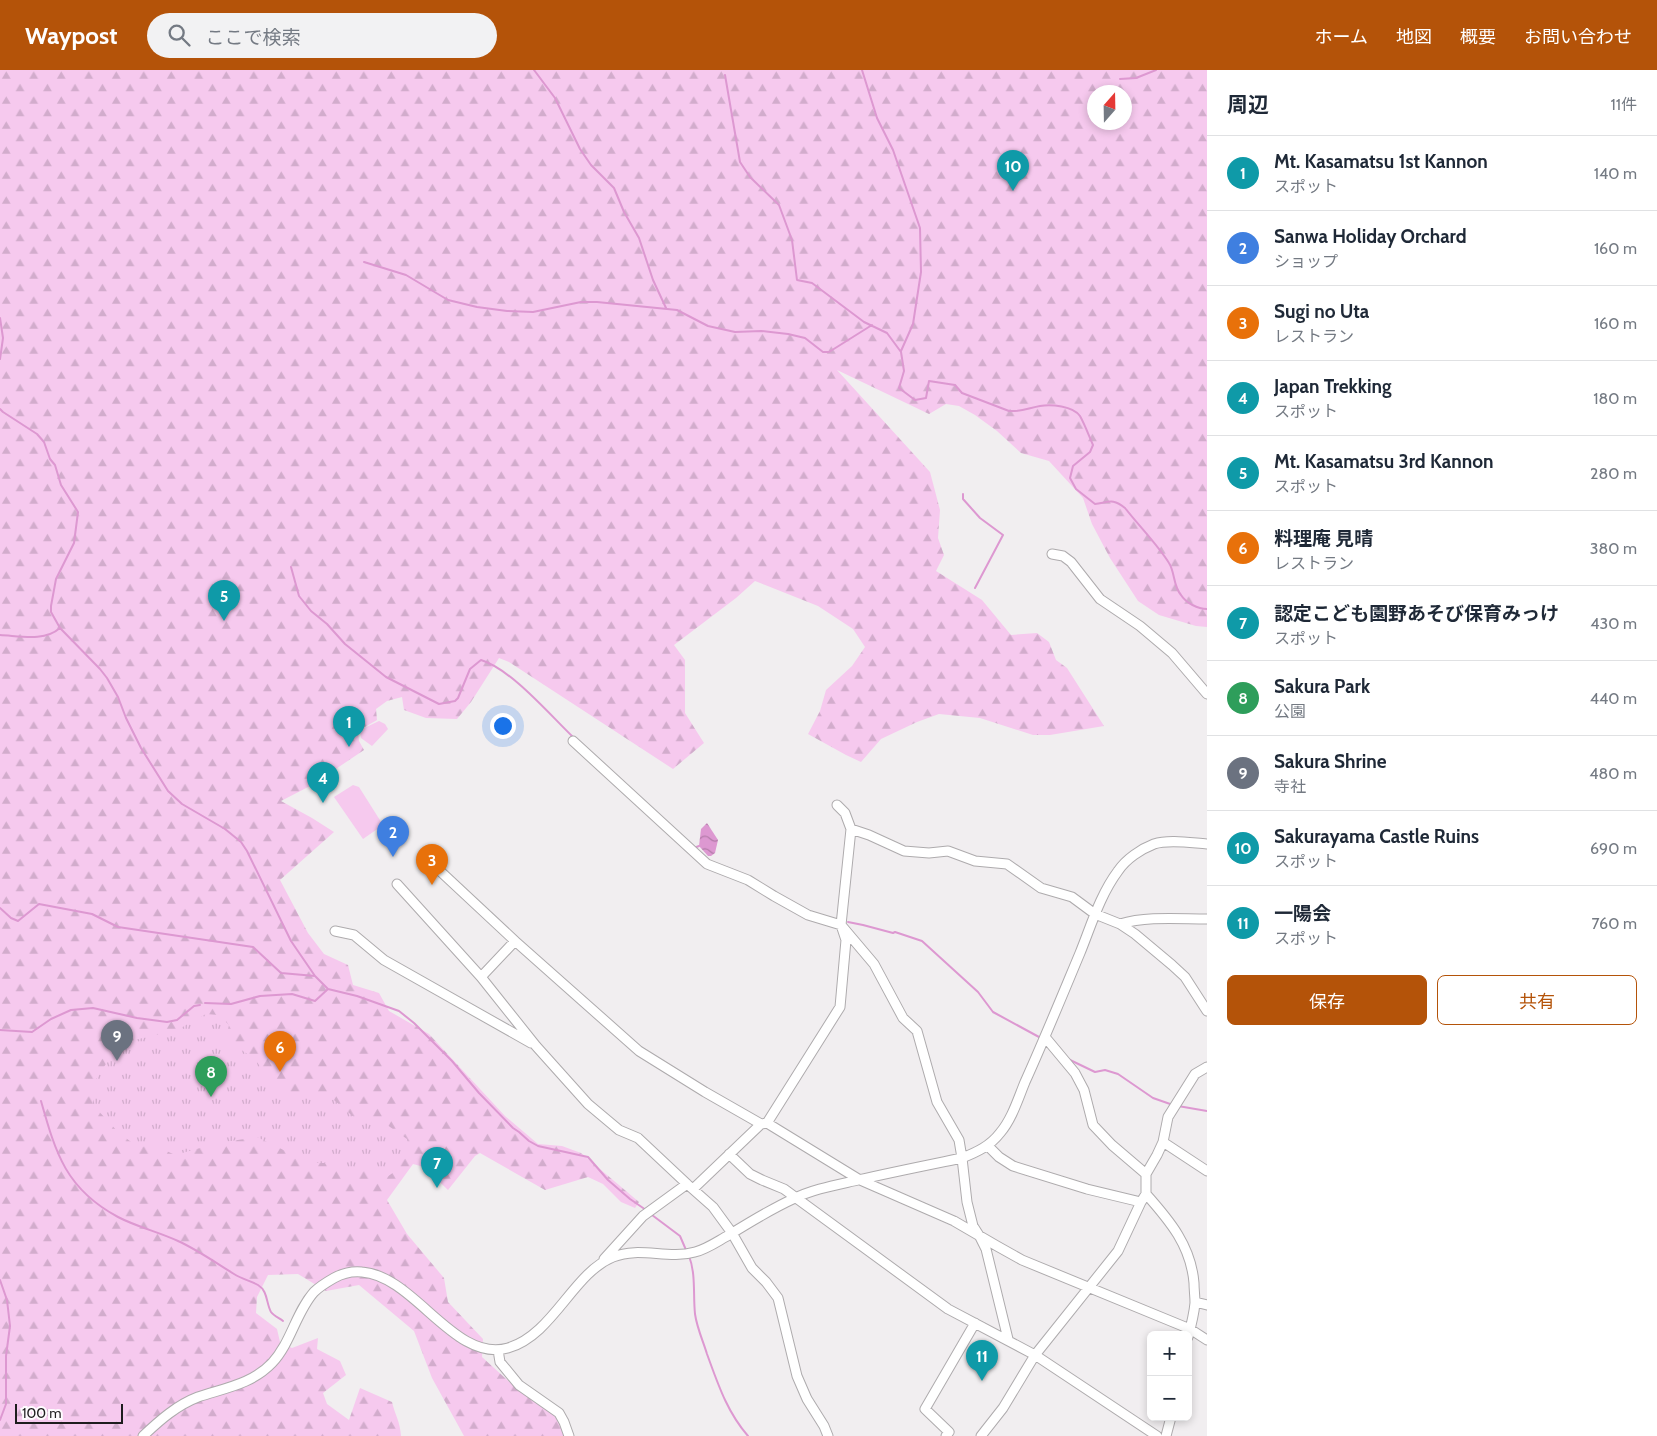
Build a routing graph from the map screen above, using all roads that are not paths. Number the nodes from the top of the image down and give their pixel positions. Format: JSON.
{"nodes":[{"id":1,"x":1052,"y":554,"type":"dead end"},
{"id":2,"x":1207,"y":694,"type":"edge"},
{"id":3,"x":573,"y":741,"type":"dead end"},
{"id":4,"x":837,"y":805,"type":"dead end"},
{"id":5,"x":851,"y":829,"type":"junction"},
{"id":6,"x":1207,"y":844,"type":"edge"},
{"id":7,"x":425,"y":857,"type":"dead end"},
{"id":8,"x":397,"y":884,"type":"dead end"},
{"id":9,"x":1096,"y":914,"type":"junction"},
{"id":10,"x":1207,"y":920,"type":"edge"},
{"id":11,"x":1120,"y":924,"type":"junction"},
{"id":12,"x":842,"y":925,"type":"junction"},
{"id":13,"x":335,"y":931,"type":"dead end"},
{"id":14,"x":515,"y":941,"type":"junction"},
{"id":15,"x":481,"y":977,"type":"junction"},
{"id":16,"x":1207,"y":1011,"type":"edge"},
{"id":17,"x":1045,"y":1037,"type":"junction"},
{"id":18,"x":536,"y":1046,"type":"junction"},
{"id":19,"x":1207,"y":1066,"type":"edge"},
{"id":20,"x":764,"y":1124,"type":"junction"},
{"id":21,"x":1162,"y":1142,"type":"junction"},
{"id":22,"x":988,"y":1146,"type":"junction"},
{"id":23,"x":729,"y":1154,"type":"junction"},
{"id":24,"x":962,"y":1158,"type":"junction"},
{"id":25,"x":1207,"y":1170,"type":"edge"},
{"id":26,"x":1146,"y":1174,"type":"junction"},
{"id":27,"x":860,"y":1180,"type":"junction"},
{"id":28,"x":690,"y":1187,"type":"junction"},
{"id":29,"x":1146,"y":1194,"type":"junction"},
{"id":30,"x":795,"y":1198,"type":"junction"},
{"id":31,"x":1141,"y":1202,"type":"junction"},
{"id":32,"x":732,"y":1234,"type":"junction"},
{"id":33,"x":980,"y":1237,"type":"junction"},
{"id":34,"x":601,"y":1263,"type":"junction"},
{"id":35,"x":1091,"y":1287,"type":"junction"},
{"id":36,"x":1195,"y":1302,"type":"junction"},
{"id":37,"x":1207,"y":1305,"type":"edge"},
{"id":38,"x":975,"y":1323,"type":"junction"},
{"id":39,"x":1185,"y":1331,"type":"edge"},
{"id":40,"x":1189,"y":1331,"type":"edge"},
{"id":41,"x":1192,"y":1334,"type":"edge"},
{"id":42,"x":1008,"y":1339,"type":"junction"},
{"id":43,"x":1207,"y":1340,"type":"edge"},
{"id":44,"x":498,"y":1350,"type":"junction"},
{"id":45,"x":1035,"y":1355,"type":"junction"},
{"id":46,"x":1170,"y":1421,"type":"edge"},
{"id":47,"x":144,"y":1436,"type":"edge"},
{"id":48,"x":569,"y":1436,"type":"edge"},
{"id":49,"x":828,"y":1436,"type":"edge"},
{"id":50,"x":946,"y":1436,"type":"edge"},
{"id":51,"x":981,"y":1436,"type":"edge"},
{"id":52,"x":1156,"y":1436,"type":"edge"},
{"id":53,"x":1166,"y":1436,"type":"edge"}],
"edges":[{"from":1,"to":2,"type":"street"},
{"from":3,"to":12,"type":"street"},
{"from":4,"to":5,"type":"street"},
{"from":5,"to":9,"type":"street"},
{"from":5,"to":12,"type":"street"},
{"from":6,"to":9,"type":"street"},
{"from":7,"to":14,"type":"street"},
{"from":8,"to":15,"type":"street"},
{"from":9,"to":11,"type":"street"},
{"from":9,"to":17,"type":"street"},
{"from":10,"to":11,"type":"street"},
{"from":11,"to":16,"type":"street"},
{"from":12,"to":20,"type":"street"},
{"from":12,"to":24,"type":"street"},
{"from":13,"to":18,"type":"street"},
{"from":14,"to":15,"type":"street"},
{"from":14,"to":20,"type":"street"},
{"from":15,"to":18,"type":"street"},
{"from":17,"to":22,"type":"street"},
{"from":17,"to":26,"type":"street"},
{"from":18,"to":28,"type":"street"},
{"from":19,"to":21,"type":"street"},
{"from":20,"to":23,"type":"street"},
{"from":20,"to":27,"type":"street"},
{"from":21,"to":25,"type":"street"},
{"from":21,"to":26,"type":"street"},
{"from":22,"to":24,"type":"street"},
{"from":22,"to":31,"type":"street"},
{"from":23,"to":28,"type":"street"},
{"from":23,"to":30,"type":"street"},
{"from":24,"to":27,"type":"street"},
{"from":24,"to":33,"type":"street"},
{"from":26,"to":29,"type":"street"},
{"from":27,"to":30,"type":"street"},
{"from":27,"to":33,"type":"street"},
{"from":28,"to":32,"type":"street"},
{"from":28,"to":34,"type":"street"},
{"from":29,"to":31,"type":"street"},
{"from":29,"to":36,"type":"street"},
{"from":30,"to":32,"type":"street"},
{"from":30,"to":38,"type":"street"},
{"from":31,"to":35,"type":"street"},
{"from":32,"to":34,"type":"street"},
{"from":32,"to":49,"type":"street"},
{"from":33,"to":35,"type":"street"},
{"from":33,"to":42,"type":"street"},
{"from":34,"to":44,"type":"street"},
{"from":35,"to":39,"type":"street"},
{"from":35,"to":45,"type":"street"},
{"from":36,"to":37,"type":"street"},
{"from":36,"to":40,"type":"street"},
{"from":38,"to":42,"type":"street"},
{"from":38,"to":50,"type":"street"},
{"from":41,"to":43,"type":"street"},
{"from":42,"to":45,"type":"street"},
{"from":44,"to":47,"type":"street"},
{"from":44,"to":48,"type":"street"},
{"from":45,"to":51,"type":"street"},
{"from":45,"to":52,"type":"street"},
{"from":46,"to":53,"type":"street"}]}
